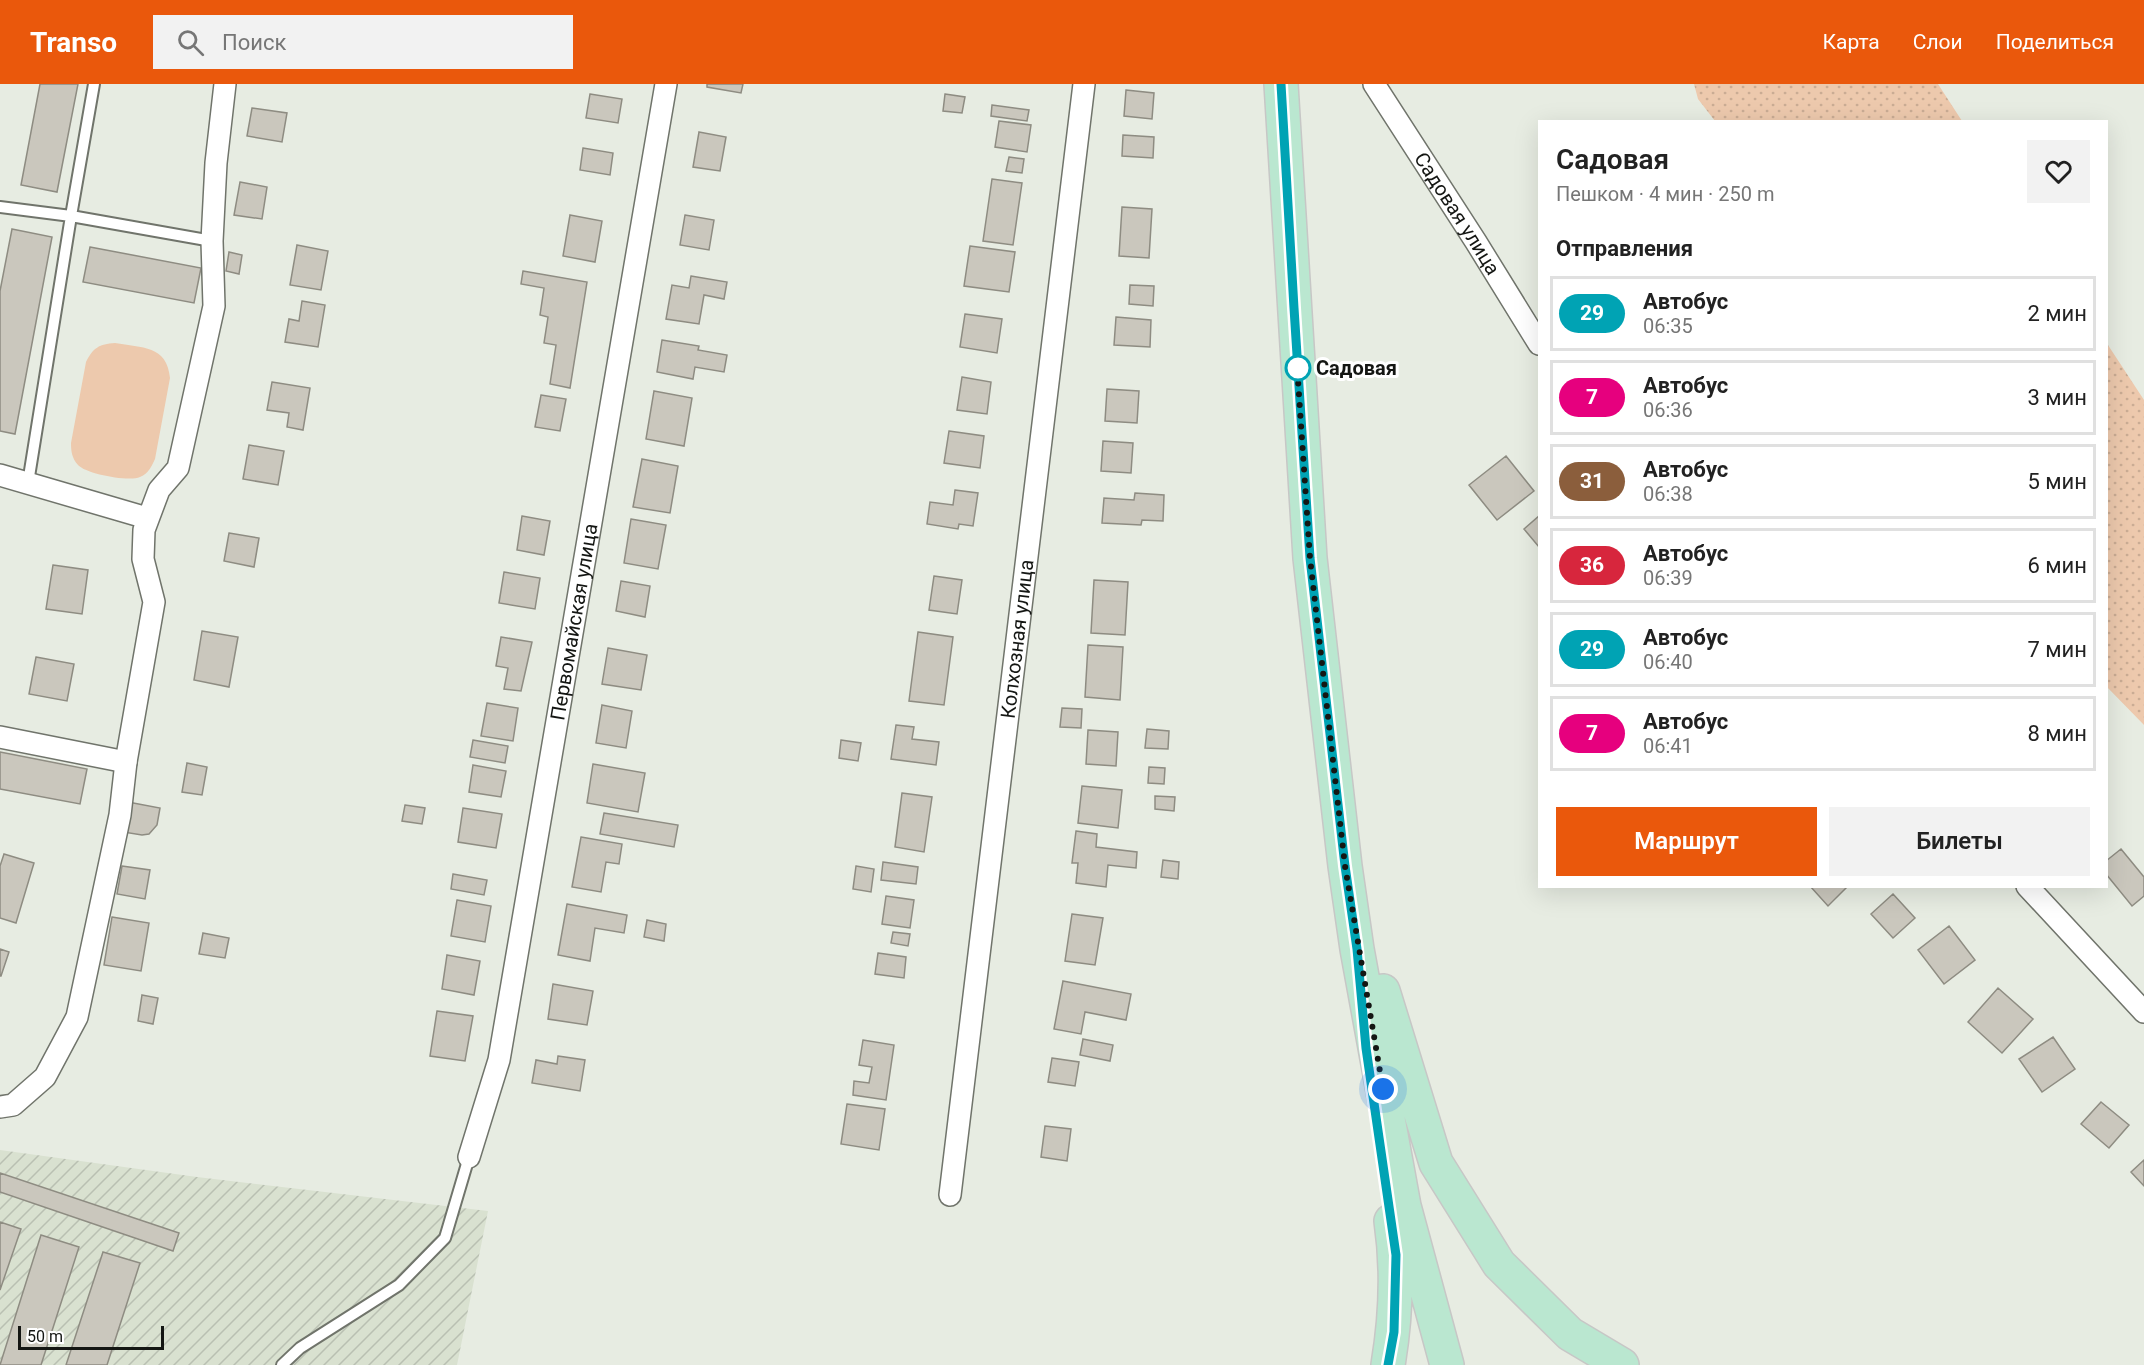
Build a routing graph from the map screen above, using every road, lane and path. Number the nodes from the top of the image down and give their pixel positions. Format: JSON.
{"nodes":[{"id":1,"x":94,"y":84,"type":"edge"},
{"id":2,"x":225,"y":84,"type":"edge"},
{"id":3,"x":666,"y":84,"type":"edge"},
{"id":4,"x":1084,"y":84,"type":"edge"},
{"id":5,"x":1281,"y":84,"type":"edge"},
{"id":6,"x":1374,"y":84,"type":"edge"},
{"id":7,"x":0,"y":207,"type":"edge"},
{"id":8,"x":71,"y":216,"type":"junction"},
{"id":9,"x":212,"y":241,"type":"junction"},
{"id":10,"x":1538,"y":342,"type":"edge"},
{"id":11,"x":0,"y":475,"type":"edge"},
{"id":12,"x":28,"y":483,"type":"junction"},
{"id":13,"x":147,"y":518,"type":"junction"},
{"id":14,"x":0,"y":737,"type":"edge"},
{"id":15,"x":126,"y":762,"type":"junction"},
{"id":16,"x":1345,"y":866,"type":"junction"},
{"id":17,"x":2029,"y":888,"type":"edge"},
{"id":18,"x":1357,"y":949,"type":"junction"},
{"id":19,"x":2144,"y":1012,"type":"edge"},
{"id":20,"x":0,"y":1107,"type":"edge"},
{"id":21,"x":469,"y":1157,"type":"joint"},
{"id":22,"x":950,"y":1195,"type":"dead end"},
{"id":23,"x":282,"y":1365,"type":"edge"},
{"id":24,"x":1388,"y":1365,"type":"edge"},
{"id":25,"x":1447,"y":1365,"type":"edge"},
{"id":26,"x":1622,"y":1365,"type":"edge"}],
"edges":[{"from":1,"to":8,"type":"lane"},
{"from":2,"to":9,"type":"street"},
{"from":3,"to":21,"type":"street","name":"Первомайская улица"},
{"from":4,"to":22,"type":"street","name":"Колхозная улица"},
{"from":5,"to":16,"type":"main road"},
{"from":6,"to":10,"type":"street","name":"Садовая улица"},
{"from":7,"to":8,"type":"lane"},
{"from":8,"to":9,"type":"lane"},
{"from":8,"to":12,"type":"lane"},
{"from":9,"to":13,"type":"street"},
{"from":11,"to":12,"type":"street"},
{"from":12,"to":13,"type":"street"},
{"from":13,"to":15,"type":"street"},
{"from":14,"to":15,"type":"street"},
{"from":15,"to":20,"type":"street"},
{"from":16,"to":18,"type":"main road"},
{"from":16,"to":26,"type":"main road"},
{"from":17,"to":19,"type":"street"},
{"from":18,"to":24,"type":"main road"},
{"from":18,"to":25,"type":"main road"},
{"from":21,"to":23,"type":"lane"}]}
